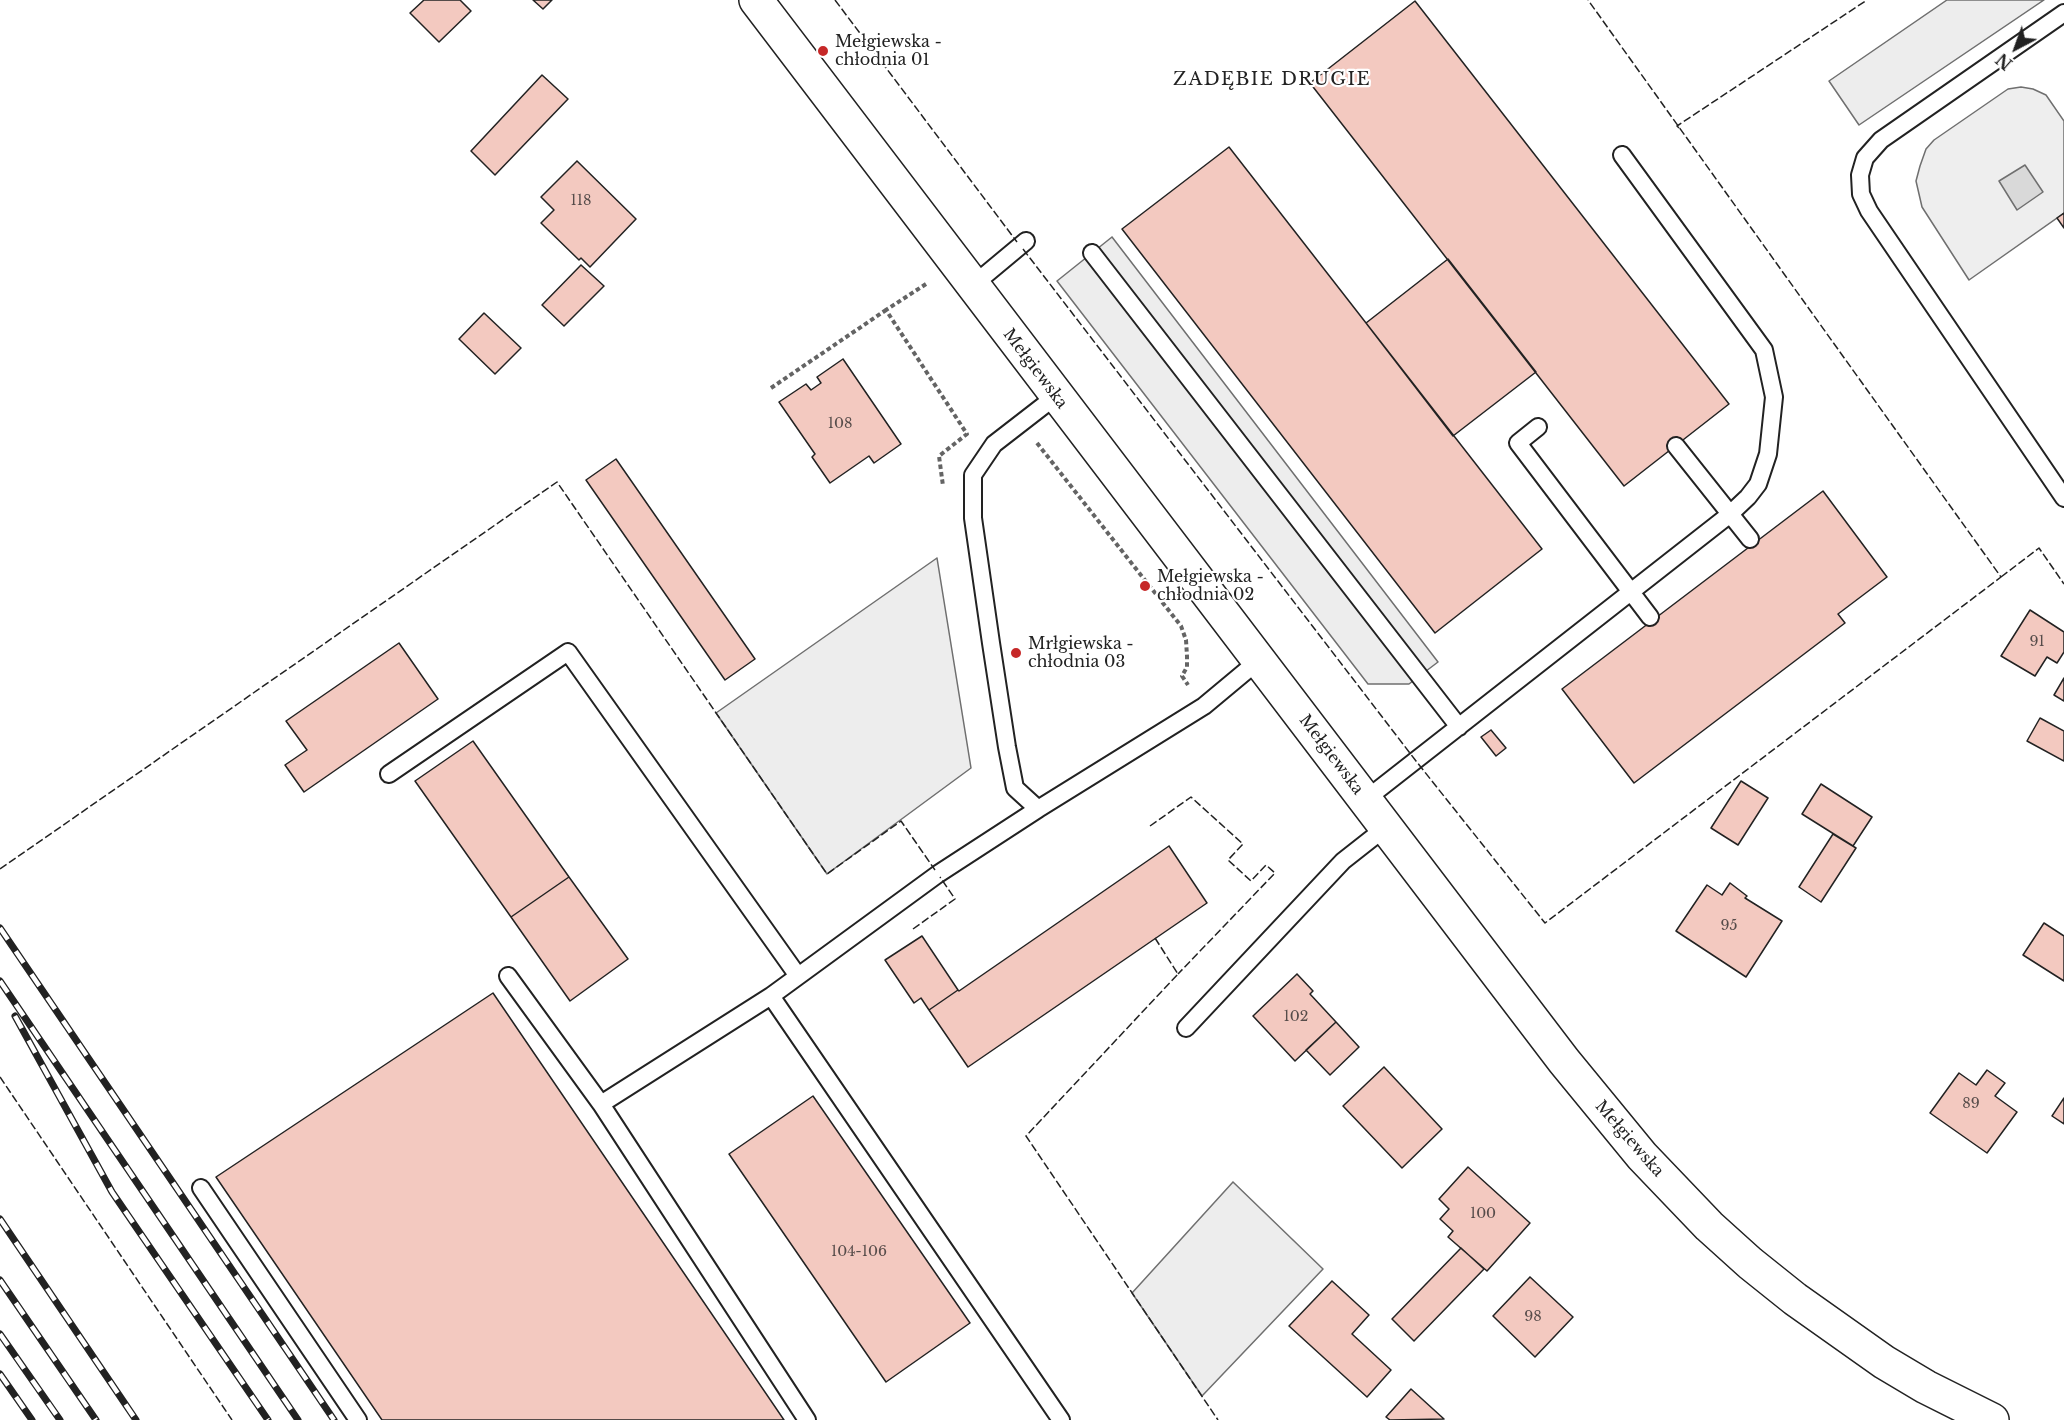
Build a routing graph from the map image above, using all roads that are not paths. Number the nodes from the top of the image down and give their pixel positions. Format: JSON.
{"nodes":[{"id":1,"x":756,"y":0,"type":"edge"},
{"id":2,"x":2064,"y":13,"type":"edge"},
{"id":3,"x":1622,"y":155,"type":"dead end"},
{"id":4,"x":1026,"y":241,"type":"dead end"},
{"id":5,"x":1092,"y":253,"type":"dead end"},
{"id":6,"x":972,"y":286,"type":"junction"},
{"id":7,"x":1056,"y":396,"type":"junction"},
{"id":8,"x":1538,"y":427,"type":"dead end"},
{"id":9,"x":1676,"y":446,"type":"dead end"},
{"id":10,"x":2064,"y":498,"type":"edge"},
{"id":11,"x":1729,"y":515,"type":"junction"},
{"id":12,"x":1750,"y":539,"type":"dead end"},
{"id":13,"x":1631,"y":592,"type":"junction"},
{"id":14,"x":1650,"y":617,"type":"dead end"},
{"id":15,"x":1258,"y":661,"type":"junction"},
{"id":16,"x":1459,"y":727,"type":"junction"},
{"id":17,"x":389,"y":774,"type":"dead end"},
{"id":18,"x":1365,"y":800,"type":"junction"},
{"id":19,"x":1038,"y":809,"type":"junction"},
{"id":20,"x":1385,"y":828,"type":"junction"},
{"id":21,"x":508,"y":976,"type":"dead end"},
{"id":22,"x":798,"y":976,"type":"junction"},
{"id":23,"x":771,"y":996,"type":"junction"},
{"id":24,"x":1186,"y":1028,"type":"dead end"},
{"id":25,"x":601,"y":1104,"type":"junction"},
{"id":26,"x":201,"y":1188,"type":"dead end"},
{"id":27,"x":358,"y":1420,"type":"edge"},
{"id":28,"x":807,"y":1420,"type":"edge"},
{"id":29,"x":1061,"y":1420,"type":"edge"},
{"id":30,"x":1992,"y":1420,"type":"edge"}],
"edges":[{"from":1,"to":6,"type":"street","name":"Mełgiewska"},
{"from":2,"to":10,"type":"lane"},
{"from":3,"to":11,"type":"lane"},
{"from":4,"to":6,"type":"lane"},
{"from":5,"to":16,"type":"lane"},
{"from":6,"to":7,"type":"street","name":"Mełgiewska"},
{"from":7,"to":15,"type":"street","name":"Mełgiewska"},
{"from":7,"to":19,"type":"lane"},
{"from":8,"to":13,"type":"lane"},
{"from":9,"to":11,"type":"lane"},
{"from":11,"to":12,"type":"lane"},
{"from":11,"to":13,"type":"lane"},
{"from":13,"to":14,"type":"lane"},
{"from":13,"to":16,"type":"lane"},
{"from":15,"to":18,"type":"street","name":"Mełgiewska"},
{"from":15,"to":19,"type":"lane"},
{"from":16,"to":18,"type":"lane"},
{"from":17,"to":22,"type":"lane"},
{"from":18,"to":20,"type":"street","name":"Mełgiewska"},
{"from":19,"to":22,"type":"lane"},
{"from":20,"to":24,"type":"lane"},
{"from":20,"to":30,"type":"street","name":"Mełgiewska"},
{"from":21,"to":25,"type":"lane"},
{"from":22,"to":23,"type":"lane"},
{"from":23,"to":25,"type":"lane"},
{"from":23,"to":29,"type":"lane"},
{"from":25,"to":28,"type":"lane"},
{"from":26,"to":27,"type":"lane"}]}
